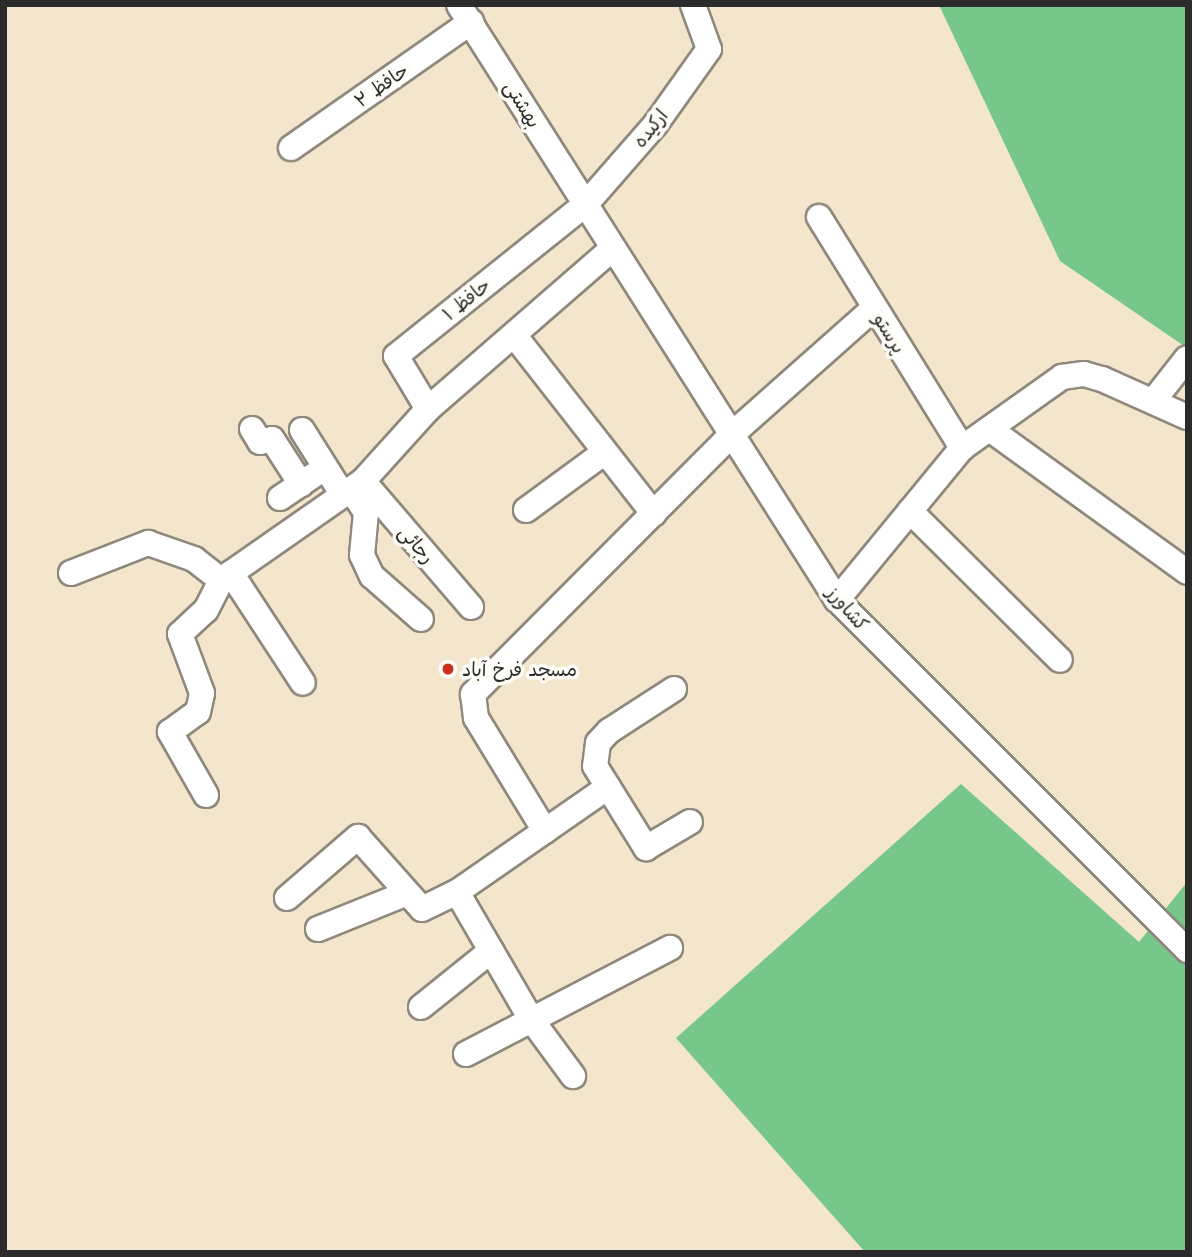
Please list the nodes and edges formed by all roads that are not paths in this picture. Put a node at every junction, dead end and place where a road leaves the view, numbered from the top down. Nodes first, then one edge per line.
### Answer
1 (693, 5) edge
2 (465, 14) edge
3 (291, 148) dead end
4 (586, 204) junction
5 (819, 217) dead end
6 (613, 248) junction
7 (874, 308) junction
8 (513, 335) junction
9 (1187, 358) edge
10 (1154, 400) junction
11 (428, 409) junction
12 (1187, 417) edge
13 (252, 429) dead end
14 (302, 430) dead end
15 (991, 430) junction
16 (730, 436) junction
17 (962, 448) junction
18 (605, 452) junction
19 (325, 467) junction
20 (301, 484) junction
21 (352, 489) junction
22 (280, 498) dead end
23 (526, 510) dead end
24 (910, 511) junction
25 (654, 514) junction
26 (1187, 572) edge
27 (71, 573) dead end
28 (226, 577) junction
29 (837, 600) junction
30 (471, 607) dead end
31 (421, 620) dead end
32 (1060, 660) dead end
33 (303, 683) dead end
34 (674, 689) dead end
35 (608, 787) junction
36 (206, 795) dead end
37 (690, 822) dead end
38 (545, 831) junction
39 (457, 892) junction
40 (407, 893) junction
41 (287, 898) dead end
42 (318, 929) dead end
43 (670, 948) dead end
44 (1187, 950) edge
45 (491, 951) junction
46 (421, 1007) dead end
47 (531, 1019) junction
48 (466, 1054) dead end
49 (573, 1076) dead end

1 - 4 street, ارکیده
2 - 3 street, حافظ ۲
2 - 4 street, بهشتی
4 - 6 street, کشاورز
4 - 11 street, حافظ ۱
5 - 7 street, پرستو
6 - 8 street
6 - 16 street, کشاورز
7 - 16 street
7 - 17 street, پرستو
8 - 11 street
8 - 18 street
9 - 10 street
10 - 12 street
10 - 15 street
11 - 21 street
13 - 20 street
14 - 19 street
15 - 17 street
15 - 26 street
16 - 25 street
16 - 29 street, کشاورز
17 - 24 street
18 - 23 street
18 - 25 street
19 - 20 street
19 - 21 street
20 - 22 street
21 - 28 street
21 - 30 street, رجائی
21 - 31 street
24 - 29 street
24 - 32 street
25 - 38 street
27 - 28 street
28 - 33 street
28 - 36 street
29 - 44 street, کشاورز
34 - 35 street
35 - 37 street
35 - 38 street
38 - 39 street
39 - 40 street
39 - 45 street
40 - 41 street
40 - 42 street
43 - 47 street
45 - 46 street
45 - 47 street
47 - 48 street
47 - 49 street

